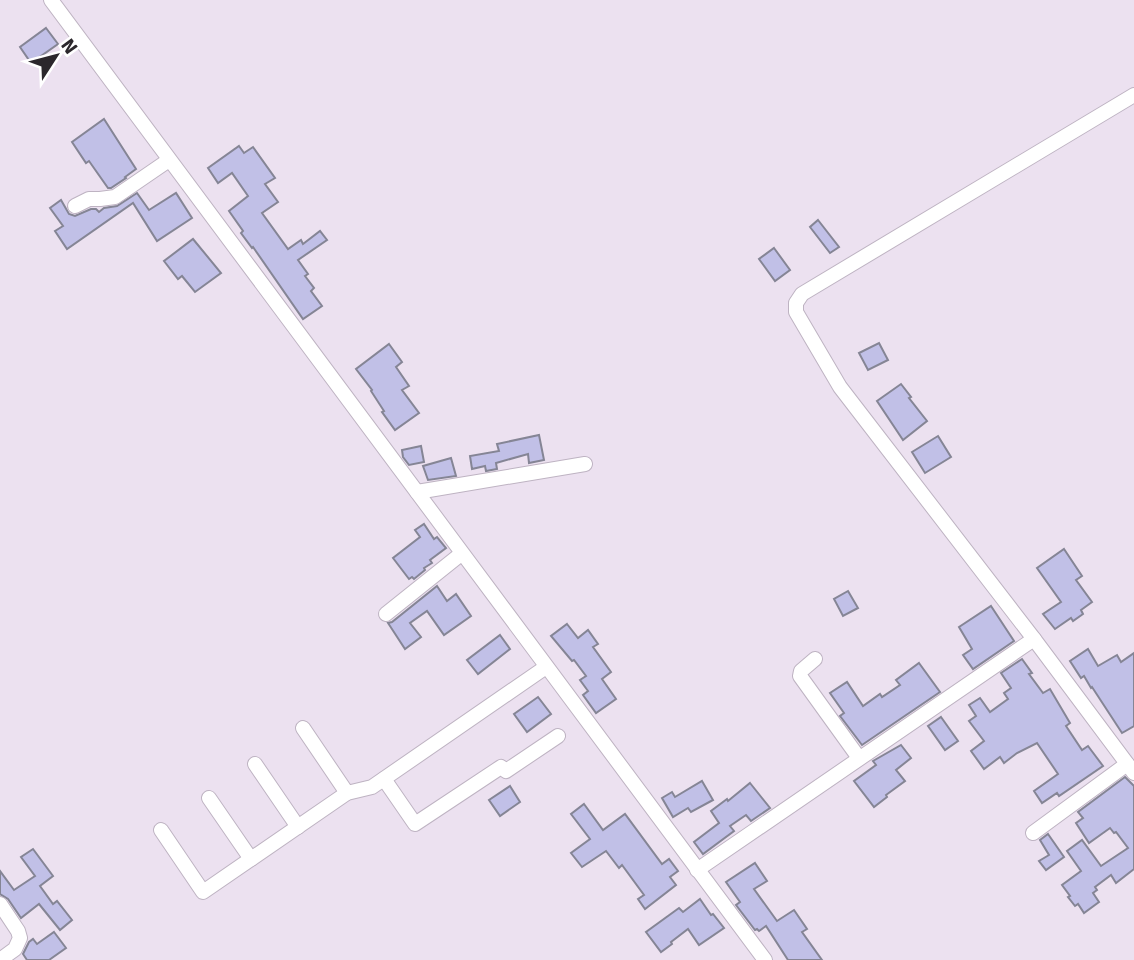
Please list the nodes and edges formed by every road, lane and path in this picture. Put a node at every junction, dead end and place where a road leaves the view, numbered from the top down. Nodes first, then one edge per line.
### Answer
1 (51, 0) edge
2 (1134, 95) edge
3 (169, 160) junction
4 (75, 206) dead end
5 (585, 464) dead end
6 (416, 492) junction
7 (461, 554) junction
8 (386, 614) dead end
9 (1034, 639) junction
10 (815, 659) dead end
11 (546, 667) junction
12 (303, 728) dead end
13 (558, 736) dead end
14 (859, 758) junction
15 (255, 764) dead end
16 (1131, 769) edge
17 (384, 779) junction
18 (347, 793) junction
19 (209, 798) dead end
20 (298, 827) junction
21 (161, 831) dead end
22 (1032, 833) dead end
23 (251, 859) junction
24 (698, 870) junction
25 (0, 904) edge
26 (1, 960) edge
27 (765, 960) edge

1 - 3 street
2 - 9 street
3 - 4 street
3 - 6 street
5 - 6 street
6 - 7 street
7 - 8 street
7 - 11 street
9 - 14 street
9 - 16 street
10 - 14 street
11 - 17 street
11 - 24 street
12 - 18 street
13 - 17 street
14 - 24 street
15 - 20 street
16 - 22 street
17 - 18 street
18 - 20 street
19 - 23 street
20 - 23 street
21 - 23 street
24 - 27 street
25 - 26 street

